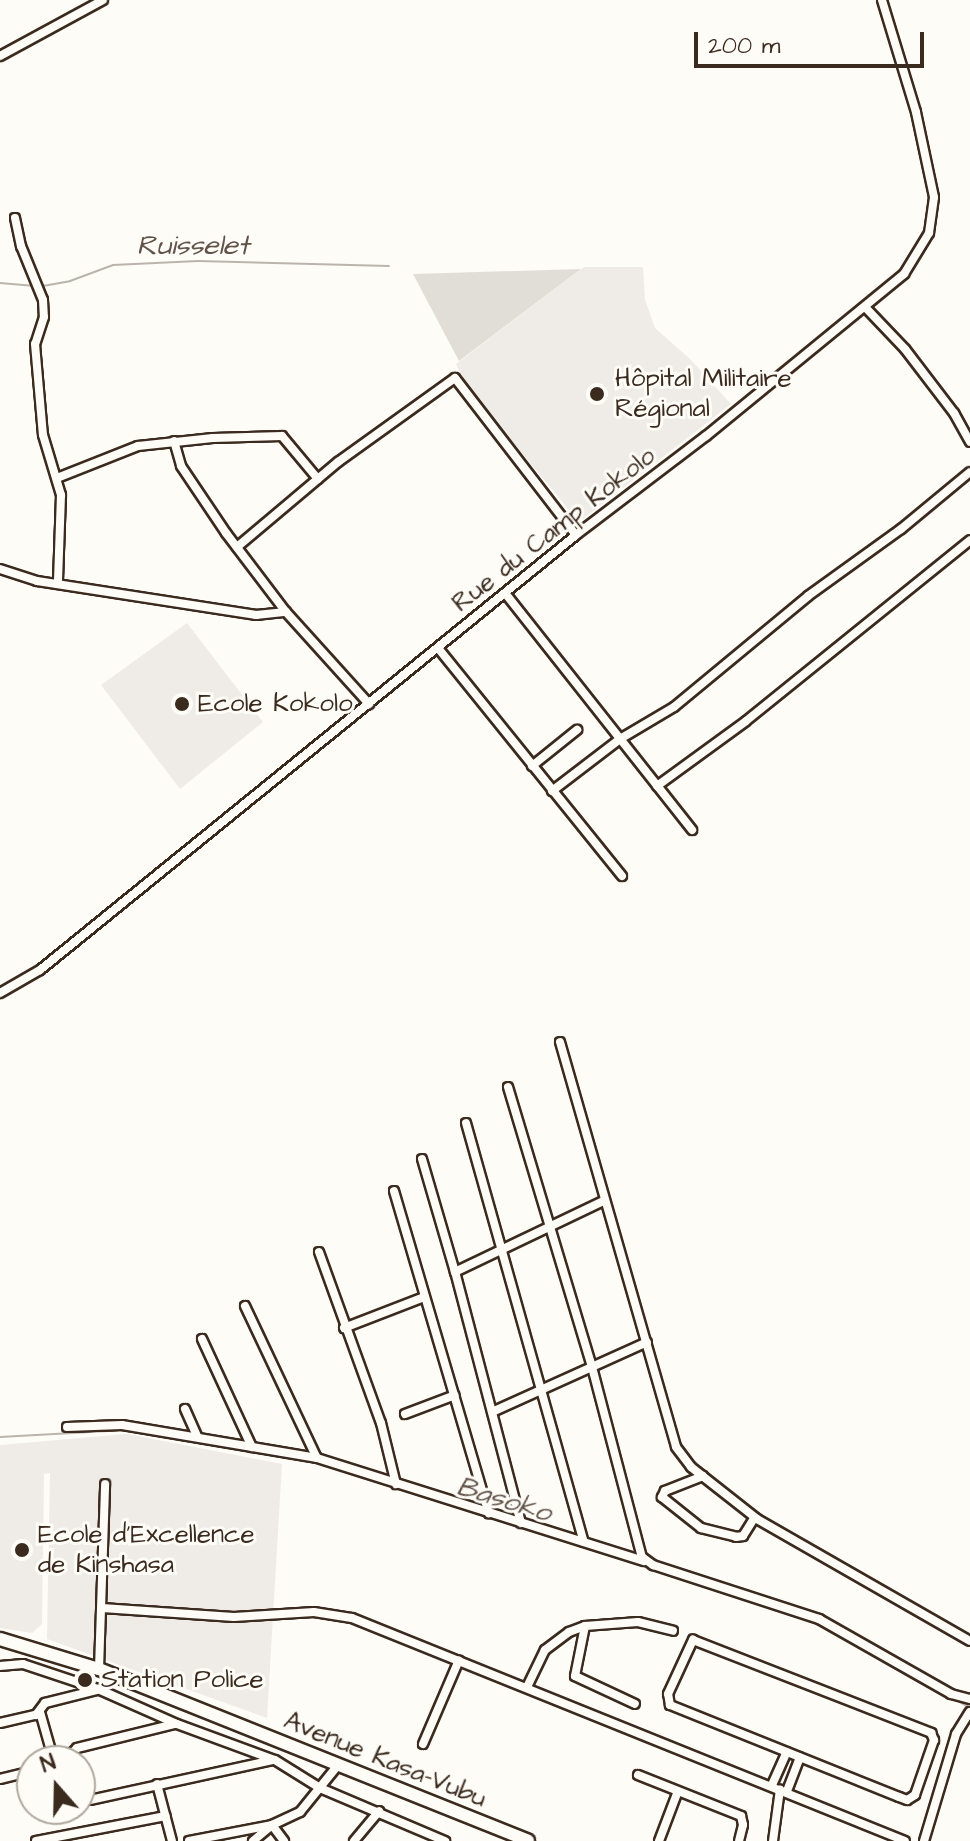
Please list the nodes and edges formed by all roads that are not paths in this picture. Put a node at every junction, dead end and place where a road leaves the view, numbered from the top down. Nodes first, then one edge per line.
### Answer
1 (103, 0) edge
2 (882, 0) edge
3 (0, 56) edge
4 (15, 218) dead end
5 (865, 307) junction
6 (174, 441) junction
7 (970, 442) edge
8 (970, 472) edge
9 (57, 478) junction
10 (318, 479) junction
11 (576, 535) junction
12 (970, 540) edge
13 (237, 547) junction
14 (0, 569) edge
15 (58, 582) junction
16 (505, 593) junction
17 (286, 612) junction
18 (438, 648) junction
19 (369, 704) junction
20 (577, 730) dead end
21 (620, 739) junction
22 (532, 766) junction
23 (657, 786) junction
24 (552, 791) junction
25 (692, 830) dead end
26 (622, 876) dead end
27 (0, 993) edge
28 (560, 1042) dead end
29 (508, 1087) dead end
30 (466, 1123) dead end
31 (422, 1159) dead end
32 (394, 1191) dead end
33 (605, 1200) junction
34 (551, 1226) junction
35 (501, 1250) junction
36 (319, 1252) dead end
37 (455, 1272) junction
38 (424, 1297) junction
39 (245, 1306) dead end
40 (344, 1328) junction
41 (202, 1339) dead end
42 (647, 1342) junction
43 (592, 1367) junction
44 (543, 1389) junction
45 (455, 1395) junction
46 (185, 1409) dead end
47 (492, 1412) junction
48 (405, 1414) dead end
49 (67, 1427) dead end
50 (197, 1436) junction
51 (252, 1447) junction
52 (317, 1458) junction
53 (703, 1476) junction
54 (105, 1484) dead end
55 (396, 1484) junction
56 (489, 1513) junction
57 (755, 1517) junction
58 (521, 1523) junction
59 (584, 1542) junction
60 (646, 1562) junction
61 (102, 1608) junction
62 (585, 1626) junction
63 (673, 1631) dead end
64 (0, 1639) edge
65 (970, 1641) edge
66 (459, 1660) junction
67 (0, 1666) edge
68 (99, 1669) junction
69 (527, 1687) junction
70 (98, 1689) junction
71 (970, 1699) edge
72 (635, 1704) dead end
73 (40, 1712) junction
74 (967, 1716) edge
75 (0, 1723) edge
76 (177, 1724) junction
77 (423, 1744) dead end
78 (49, 1745) edge
79 (90, 1745) edge
80 (787, 1752) junction
81 (800, 1757) junction
82 (275, 1760) junction
83 (338, 1765) junction
84 (638, 1775) dead end
85 (157, 1784) junction
86 (320, 1788) junction
87 (780, 1788) junction
88 (678, 1791) junction
89 (96, 1799) edge
90 (379, 1811) junction
91 (166, 1816) junction
92 (272, 1825) junction
93 (926, 1838) edge
94 (439, 1839) edge
95 (36, 1841) edge
96 (172, 1841) edge
97 (189, 1841) edge
98 (253, 1841) edge
99 (284, 1841) edge
100 (354, 1841) edge
101 (528, 1841) edge
102 (659, 1841) edge
103 (739, 1841) edge
104 (773, 1841) edge
105 (905, 1841) edge

1 - 3 street
2 - 5 street, Rue du Camp Kokolo
4 - 9 street
5 - 7 street
5 - 11 street, Rue du Camp Kokolo
6 - 9 street
6 - 10 street
6 - 13 street
8 - 21 street
9 - 15 street
10 - 11 street
10 - 13 street
11 - 16 street, Rue du Camp Kokolo
12 - 23 street
13 - 17 street
14 - 15 street
15 - 17 street
16 - 18 street, Rue du Camp Kokolo
16 - 21 street
17 - 19 street
18 - 19 street, Rue du Camp Kokolo
18 - 22 street
19 - 27 street, Rue du Camp Kokolo
20 - 22 street
21 - 23 street
21 - 24 street
22 - 24 street
23 - 25 street
24 - 26 street
28 - 33 street
29 - 34 street
30 - 35 street
31 - 37 street
32 - 38 street
33 - 34 street
33 - 42 street
34 - 35 street
34 - 43 street
35 - 37 street
35 - 44 street
36 - 40 street
37 - 47 street
38 - 40 street
38 - 45 street
39 - 52 street
40 - 55 street
41 - 51 street
42 - 43 street
42 - 53 street
43 - 44 street
43 - 60 street
44 - 47 street
44 - 59 street
45 - 48 street
45 - 56 street
46 - 50 street
47 - 58 street
49 - 50 street
50 - 51 street
51 - 52 street
52 - 55 street
53 - 57 street
53 - 57 street
54 - 61 street
55 - 56 street
56 - 58 street
57 - 65 street
58 - 59 street
59 - 60 street
60 - 71 street
61 - 66 street
61 - 68 street
62 - 63 street
62 - 69 street
62 - 72 street
64 - 68 main road, Avenue Kasa-Vubu
66 - 69 street
66 - 77 street
67 - 70 street
68 - 83 main road, Avenue Kasa-Vubu
69 - 87 street
70 - 73 street
70 - 76 street
73 - 75 street
73 - 78 street
74 - 93 street
76 - 79 street
76 - 82 street
80 - 81 street
80 - 81 street
80 - 87 street
81 - 87 street
82 - 85 street
82 - 86 street
83 - 86 street
83 - 101 main road, Avenue Kasa-Vubu
84 - 88 street
85 - 89 street
85 - 91 street
86 - 90 street
86 - 92 street
87 - 104 street
87 - 105 street
88 - 102 street
88 - 103 street
90 - 94 street
90 - 100 street
91 - 95 street
91 - 96 street
92 - 97 street
92 - 98 street
92 - 99 street

